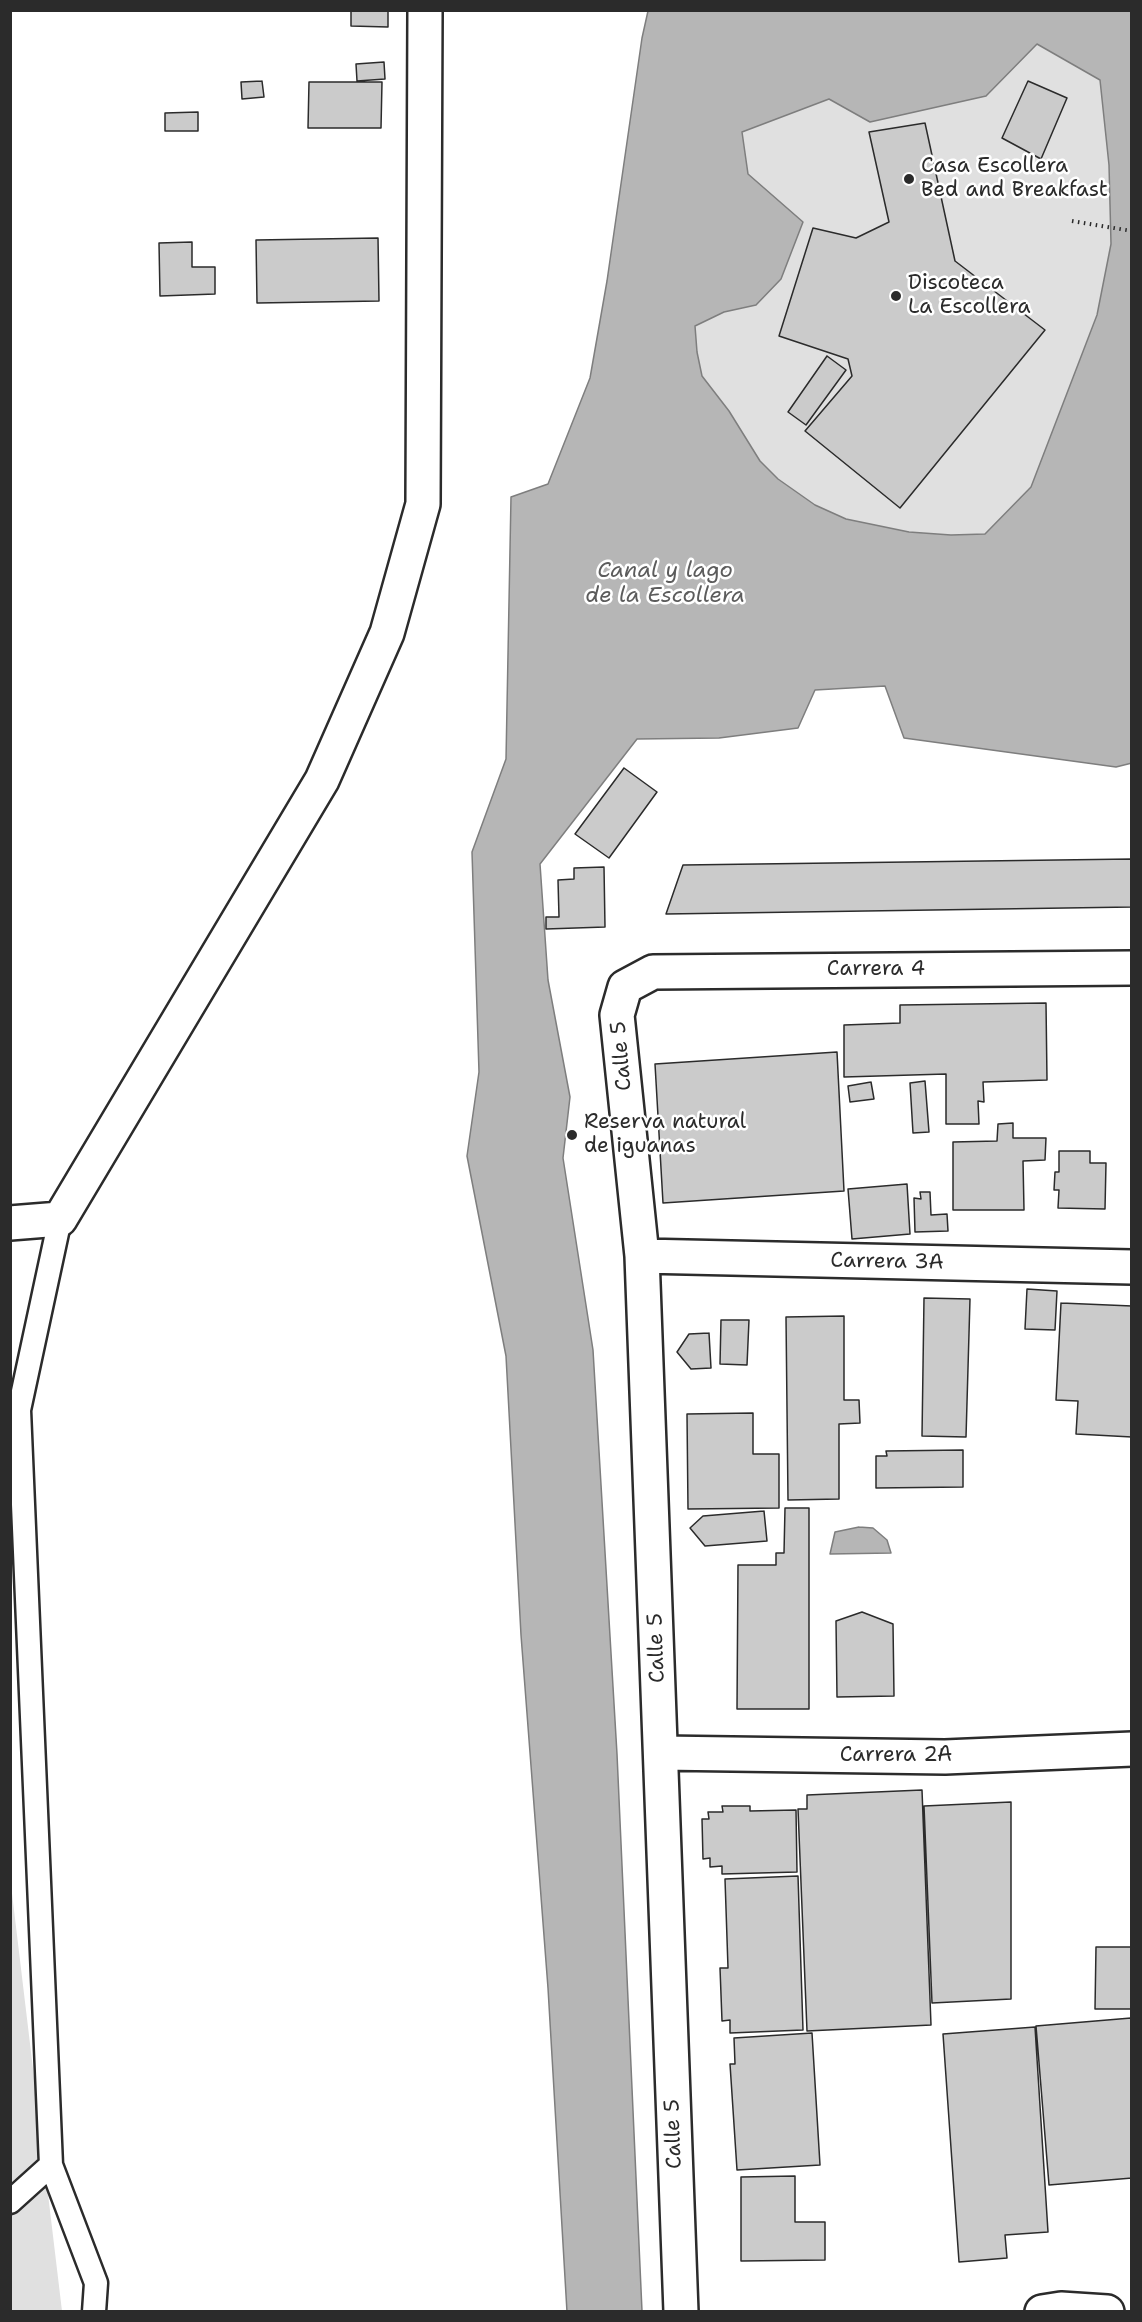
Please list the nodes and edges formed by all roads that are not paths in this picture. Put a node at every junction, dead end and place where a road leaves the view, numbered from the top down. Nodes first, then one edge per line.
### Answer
1 (425, 10) edge
2 (1131, 969) edge
3 (625, 987) joint
4 (60, 1219) junction
5 (10, 1223) edge
6 (642, 1256) junction
7 (1131, 1267) edge
8 (1131, 1749) edge
9 (661, 1753) junction
10 (51, 2165) junction
11 (10, 2202) edge
12 (94, 2312) edge
13 (681, 2312) edge
14 (1042, 2312) edge
15 (1107, 2312) edge

1 - 4 street
2 - 3 street, Carrera 4
3 - 6 street, Calle 5
4 - 5 street
4 - 10 lane
6 - 7 street, Carrera 3A
6 - 9 street, Calle 5
8 - 9 street, Carrera 2A
9 - 13 street, Calle 5
10 - 11 lane
10 - 12 lane
14 - 15 street

